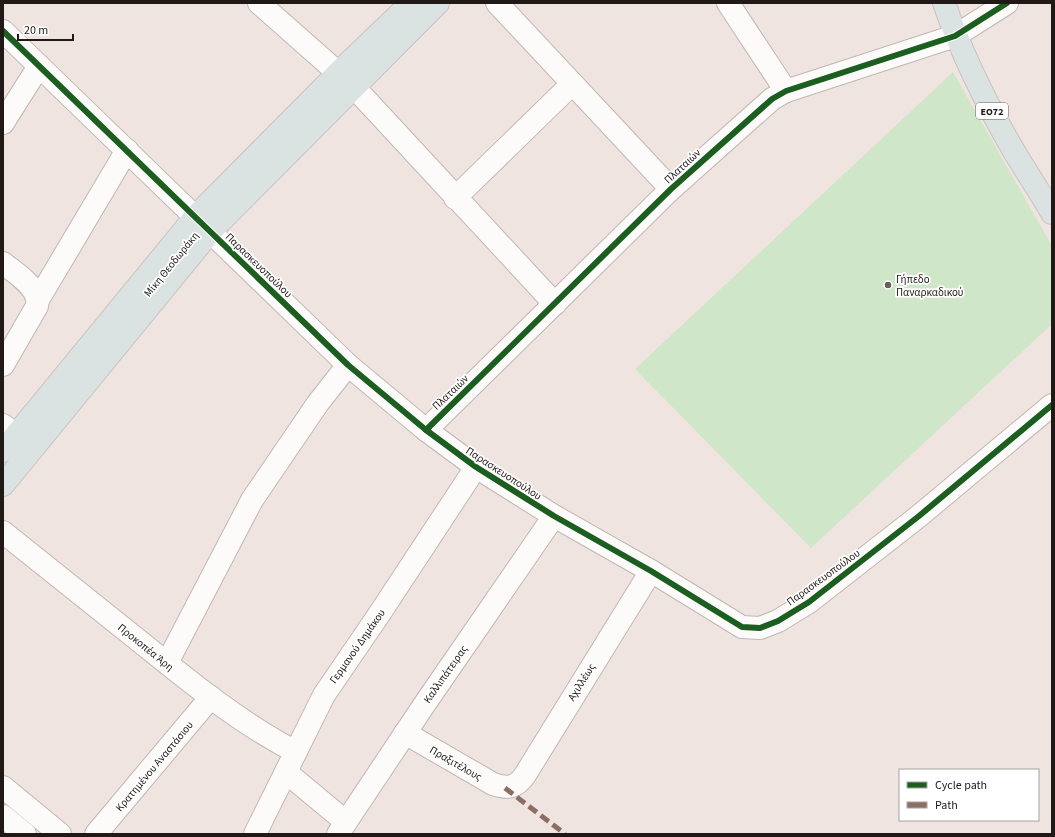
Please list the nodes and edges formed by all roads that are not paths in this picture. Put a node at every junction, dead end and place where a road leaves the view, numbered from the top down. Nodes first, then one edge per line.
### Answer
1 (259, 3) edge
2 (411, 3) edge
3 (438, 3) edge
4 (497, 3) edge
5 (728, 3) edge
6 (944, 3) edge
7 (1007, 3) edge
8 (3, 31) edge
9 (956, 36) junction
10 (39, 66) junction
11 (346, 80) junction
12 (572, 84) junction
13 (786, 91) junction
14 (3, 123) edge
15 (127, 150) junction
16 (671, 189) junction
17 (455, 198) junction
18 (1052, 213) edge
19 (195, 217) junction
20 (211, 231) junction
21 (3, 263) edge
22 (38, 300) junction
23 (555, 304) junction
24 (3, 365) edge
25 (348, 365) junction
26 (1052, 404) edge
27 (426, 430) junction
28 (7, 437) edge
29 (476, 467) junction
30 (3, 485) edge
31 (554, 516) junction
32 (3, 532) edge
33 (651, 571) junction
34 (167, 663) junction
35 (211, 697) junction
36 (405, 734) junction
37 (296, 752) junction
38 (287, 773) junction
39 (3, 787) edge
40 (508, 788) joint
41 (3, 816) edge
42 (342, 828) edge
43 (26, 834) edge
44 (60, 834) edge
45 (96, 834) edge
46 (255, 834) edge

1 - 11 street
2 - 11 main road, Μίκη Θεοδωράκη
3 - 11 main road, Μίκη Θεοδωράκη
4 - 12 street
5 - 13 street
6 - 9 main road, ΕΟ72
7 - 9 street, Πλαταιών
8 - 10 street, Παρασκευοπούλου
9 - 13 street, Πλαταιών
9 - 18 main road, ΕΟ72
10 - 14 street
10 - 15 street, Παρασκευοπούλου
11 - 17 street
11 - 19 main road, Μίκη Θεοδωράκη
11 - 20 main road, Μίκη Θεοδωράκη
12 - 16 street
12 - 17 street
13 - 16 street, Πλαταιών
15 - 19 street, Παρασκευοπούλου
15 - 22 street
16 - 23 street, Πλαταιών
17 - 23 street
19 - 20 street, Παρασκευοπούλου
19 - 28 main road, Μίκη Θεοδωράκη
20 - 25 street, Παρασκευοπούλου
20 - 30 main road, Μίκη Θεοδωράκη
21 - 22 street
22 - 24 street
23 - 27 street, Πλαταιών
25 - 27 street, Παρασκευοπούλου
25 - 34 street
26 - 33 street, Παρασκευοπούλου
27 - 29 street, Παρασκευοπούλου
29 - 31 street, Παρασκευοπούλου
29 - 37 street, Γερμανού Δημάκου
31 - 33 street, Παρασκευοπούλου
31 - 36 street, Καλλιπάτειρας
32 - 34 street, Προκοπέα Άρη
33 - 40 street, Αχιλλέως
34 - 35 street, Προκοπέα Άρη
35 - 37 street, Προκοπέα Άρη
35 - 45 street, Κρατημένου Αναστάσιου
36 - 40 street, Πραξιτέλους
36 - 42 street, Καλλιπάτειρας
37 - 38 street, Γερμανού Δημάκου
38 - 42 street
38 - 46 street, Γερμανού Δημάκου
39 - 44 street
41 - 43 street

